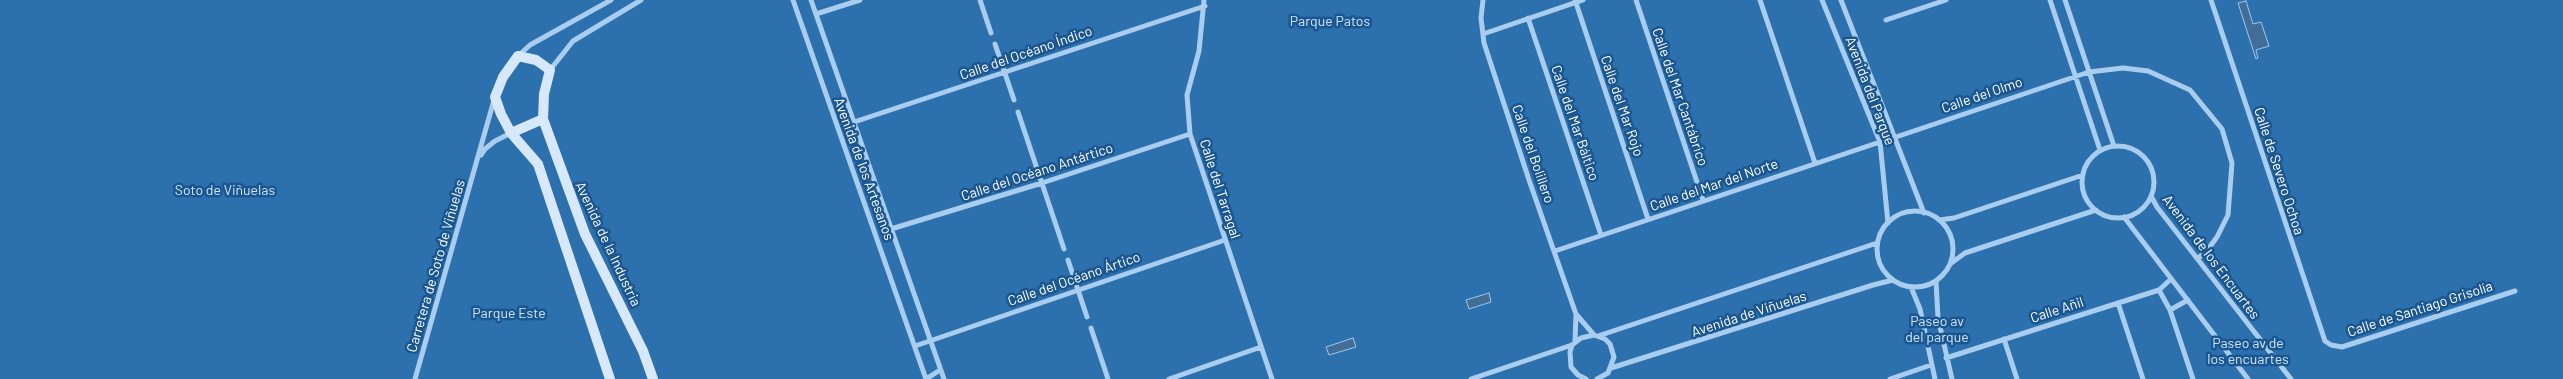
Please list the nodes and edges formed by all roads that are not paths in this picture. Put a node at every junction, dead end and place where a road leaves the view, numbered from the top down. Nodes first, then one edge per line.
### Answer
1 (611, 0) edge
2 (641, 0) edge
3 (793, 0) edge
4 (811, 0) edge
5 (860, 0) edge
6 (980, 0) edge
7 (1483, 0) edge
8 (1583, 0) edge
9 (1636, 0) edge
10 (1760, 0) edge
11 (1822, 0) edge
12 (1841, 0) edge
13 (1946, 0) edge
14 (2050, 0) edge
15 (2065, 0) edge
16 (2210, 0) edge
17 (1575, 1) edge
18 (1205, 3) edge
19 (816, 14) junction
20 (1528, 18) junction
21 (1886, 20) dead end
22 (991, 33) tunnel mouth
23 (1483, 34) junction
24 (995, 44) tunnel mouth
25 (518, 56) junction
26 (550, 70) junction
27 (1004, 72) junction
28 (2089, 72) junction
29 (2076, 76) junction
30 (495, 97) junction
31 (1014, 100) tunnel mouth
32 (1018, 112) tunnel mouth
33 (543, 119) junction
34 (854, 122) junction
35 (511, 133) junction
36 (1190, 134) junction
37 (1896, 137) junction
38 (1880, 142) junction
39 (2114, 146) junction
40 (2100, 150) junction
41 (479, 160) junction
42 (1816, 163) junction
43 (2083, 175) junction
44 (1042, 183) junction
45 (2151, 196) junction
46 (1703, 200) junction
47 (2096, 210) junction
48 (1924, 212) junction
49 (2124, 217) junction
50 (1648, 219) junction
51 (1939, 220) junction
52 (1888, 223) junction
53 (891, 229) junction
54 (1601, 235) junction
55 (1225, 240) junction
56 (1878, 243) junction
57 (1064, 249) dead end
58 (1555, 251) junction
59 (2198, 258) junction
60 (1068, 260) dead end
61 (1950, 264) junction
62 (2172, 279) junction
63 (1893, 280) junction
64 (1936, 281) junction
65 (1912, 287) junction
66 (1078, 289) junction
67 (2159, 290) junction
68 (2514, 291) dead end
69 (2188, 300) junction
70 (2118, 303) junction
71 (2170, 310) junction
72 (1576, 314) junction
73 (1087, 317) dead end
74 (1091, 328) dead end
75 (1596, 335) junction
76 (2004, 339) junction
77 (931, 341) junction
78 (1574, 343) junction
79 (915, 346) junction
80 (2332, 346) joint
81 (1261, 347) junction
82 (1946, 358) junction
83 (1931, 365) junction
84 (940, 370) junction
85 (1609, 374) edge
86 (415, 379) edge
87 (610, 379) edge
88 (653, 379) edge
89 (926, 379) edge
90 (944, 379) edge
91 (1108, 379) edge
92 (1169, 379) edge
93 (1272, 379) edge
94 (1471, 379) edge
95 (1583, 379) edge
96 (1597, 379) edge
97 (1890, 379) edge
98 (1935, 379) edge
99 (1952, 379) edge
100 (2018, 379) edge
101 (2143, 379) edge
102 (2193, 379) edge
103 (2248, 379) edge
104 (2291, 379) edge

1 - 25 street
2 - 26 street
3 - 79 street, Avenida de los Artesanos
4 - 19 street, Avenida de los Artesanos
5 - 19 street
6 - 22 street
7 - 23 street, Calle del Bolillero
8 - 17 street
9 - 46 street, Calle del Mar Cantábrico
10 - 42 street
11 - 38 street, Avenida del Parque
12 - 37 street, Avenida del Parque
13 - 21 street
14 - 29 street
15 - 28 street
16 - 80 street, Calle de Severo Ochoa
17 - 20 street
17 - 50 street, Calle del Mar Rojo
18 - 27 street, Calle del Océano Índico
18 - 36 street, Calle del Tarragal
19 - 34 street, Avenida de los Artesanos
20 - 23 street
20 - 54 street, Calle del Mar Báltico
23 - 58 street, Calle del Bolillero
24 - 27 street
25 - 26 street
25 - 30 street
26 - 33 street
27 - 31 street
27 - 34 street, Calle del Océano Índico
28 - 29 street, Calle del Olmo
28 - 39 street
28 - 59 street, Calle del Olmo
29 - 37 street, Calle del Olmo
29 - 40 street
30 - 35 street
30 - 41 street, Carretera de Soto de Viñuelas
32 - 44 street
33 - 35 street
33 - 88 street, Avenida de la Industria
34 - 53 street, Avenida de los Artesanos
35 - 41 street, Carretera de Soto de Viñuelas
35 - 87 street
36 - 44 street, Calle del Océano Antártico
36 - 55 street, Calle del Tarragal
37 - 48 street, Avenida del Parque
38 - 42 street, Calle del Mar del Norte
38 - 52 street, Avenida del Parque
39 - 40 street
39 - 45 street
40 - 43 street
41 - 86 street, Carretera de Soto de Viñuelas
42 - 46 street, Calle del Mar del Norte
43 - 47 street
43 - 51 street
44 - 53 street, Calle del Océano Antártico
44 - 57 street
45 - 49 street
45 - 59 street, Avenida de los Encuartes
46 - 50 street, Calle del Mar del Norte
47 - 49 street
47 - 61 street
48 - 51 street
48 - 52 street
49 - 62 street
50 - 54 street, Calle del Mar del Norte
51 - 61 street
52 - 56 street
53 - 77 street, Avenida de los Artesanos
54 - 58 street, Calle del Mar del Norte
55 - 66 street, Calle del Océano Ártico
55 - 81 street, Calle del Tarragal
56 - 63 street
56 - 75 street, Avenida de Viñuelas
58 - 72 street, Calle del Bolillero
59 - 104 street, Avenida de los Encuartes
60 - 66 street
61 - 64 street
62 - 67 street, Calle Añil
62 - 69 street
63 - 65 street
63 - 85 street, Avenida de Viñuelas
64 - 65 street
64 - 82 street
65 - 83 street
66 - 73 street
66 - 77 street, Calle del Océano Ártico
67 - 70 street, Calle Añil
67 - 71 street
68 - 80 street, Calle de Santiago Grisolía
69 - 71 street
69 - 103 street
70 - 76 street, Calle Añil
70 - 101 street
71 - 102 street
72 - 75 street
72 - 78 street
74 - 91 street
75 - 78 street, Avenida de Viñuelas
75 - 85 street
76 - 82 street, Calle Añil
76 - 100 street
77 - 79 street
77 - 84 street, Avenida de los Artesanos
78 - 94 street
78 - 95 street
79 - 89 street, Avenida de los Artesanos
81 - 92 street
81 - 93 street, Calle del Tarragal
82 - 99 street
83 - 97 street
83 - 98 street
84 - 89 street, Avenida de los Artesanos
84 - 90 street, Avenida de los Artesanos
85 - 96 street, Avenida de Viñuelas

